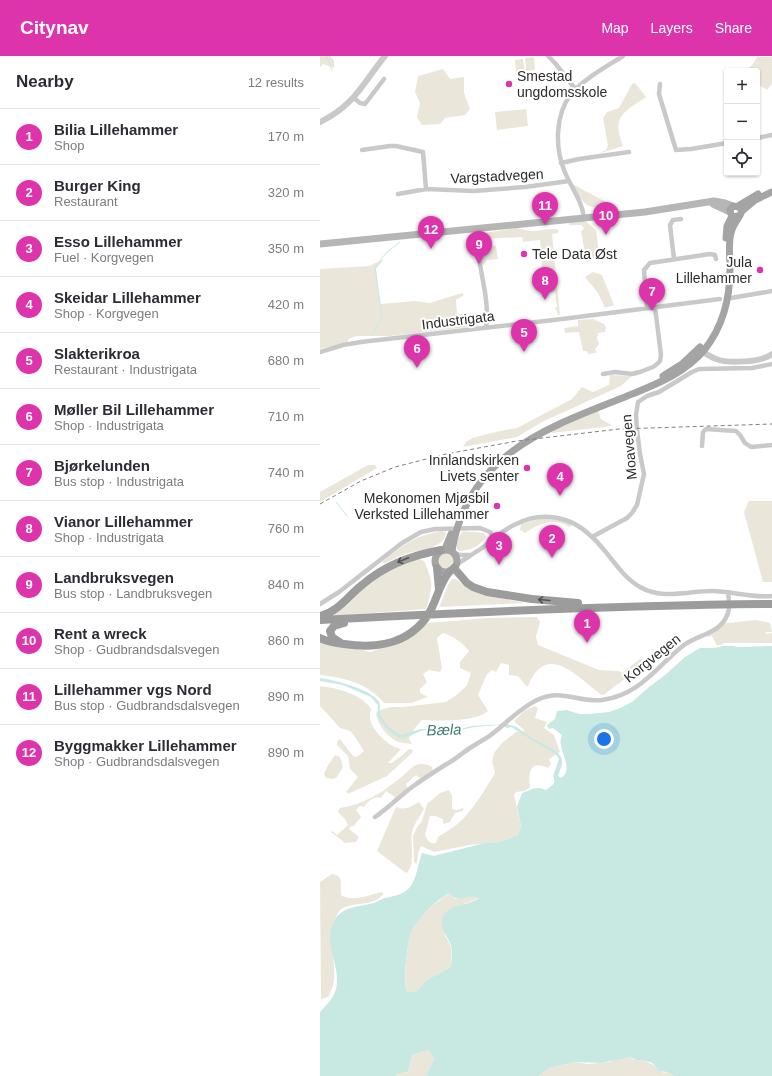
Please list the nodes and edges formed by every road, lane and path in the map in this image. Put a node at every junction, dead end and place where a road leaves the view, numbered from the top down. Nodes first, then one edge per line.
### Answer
1 (386, 56) edge
2 (548, 56) edge
3 (623, 56) edge
4 (384, 79) dead end
5 (660, 84) dead end
6 (576, 90) junction
7 (354, 98) junction
8 (320, 122) edge
9 (772, 135) edge
10 (760, 137) edge
11 (724, 144) edge
12 (362, 150) dead end
13 (629, 152) dead end
14 (561, 163) junction
15 (568, 181) junction
16 (426, 189) junction
17 (770, 193) edge
18 (398, 194) dead end
19 (736, 211) junction
20 (584, 218) junction
21 (681, 219) dead end
22 (478, 228) junction
23 (320, 244) edge
24 (674, 259) junction
25 (716, 260) dead end
26 (772, 291) edge
27 (731, 298) dead end
28 (723, 303) junction
29 (654, 307) junction
30 (647, 308) junction
31 (486, 327) junction
32 (320, 352) edge
33 (701, 353) junction
34 (772, 354) edge
35 (716, 359) junction
36 (772, 364) edge
37 (603, 374) dead end
38 (772, 445) edge
39 (702, 446) dead end
40 (592, 537) junction
41 (494, 538) junction
42 (448, 550) junction
43 (471, 555) junction
44 (437, 568) junction
45 (454, 568) junction
46 (439, 591) junction
47 (728, 592) junction
48 (772, 596) edge
49 (729, 600) dead end
50 (320, 604) edge
51 (772, 604) edge
52 (667, 605) junction
53 (728, 609) dead end
54 (423, 614) junction
55 (320, 616) edge
56 (320, 620) edge
57 (320, 638) edge
58 (343, 644) junction
59 (375, 817) dead end

1 - 7 street
2 - 6 street
3 - 6 street
4 - 7 street
5 - 11 street
6 - 14 street
7 - 8 street
9 - 10 street
12 - 16 street
13 - 14 street
14 - 15 street
15 - 16 street, Vargstadvegen
15 - 20 street
16 - 18 street, Vargstadvegen
17 - 19 main road
19 - 20 main road
19 - 28 main road
20 - 22 main road
21 - 24 street
22 - 23 main road
22 - 31 street
24 - 25 street
24 - 30 street
26 - 27 street
28 - 29 street, Industrigata
28 - 33 main road
28 - 33 main road
29 - 30 street, Industrigata
29 - 37 street
30 - 31 street, Industrigata
31 - 32 street, Industrigata
33 - 35 street
33 - 35 street
33 - 42 main road
34 - 35 street
36 - 40 street, Moavegen
38 - 39 street
40 - 41 street
40 - 47 street
41 - 43 street
41 - 50 street
42 - 43 street
42 - 44 main road
42 - 45 main road
42 -> 55 highway
43 - 45 street
44 - 45 main road
44 - 46 highway
45 - 46 highway
52 -> 45 highway
46 - 58 highway
47 - 48 street
47 - 49 street
51 - 52 highway
52 - 54 highway
53 - 59 street, Korgvegen
54 - 56 highway
54 - 58 highway
57 - 58 highway

